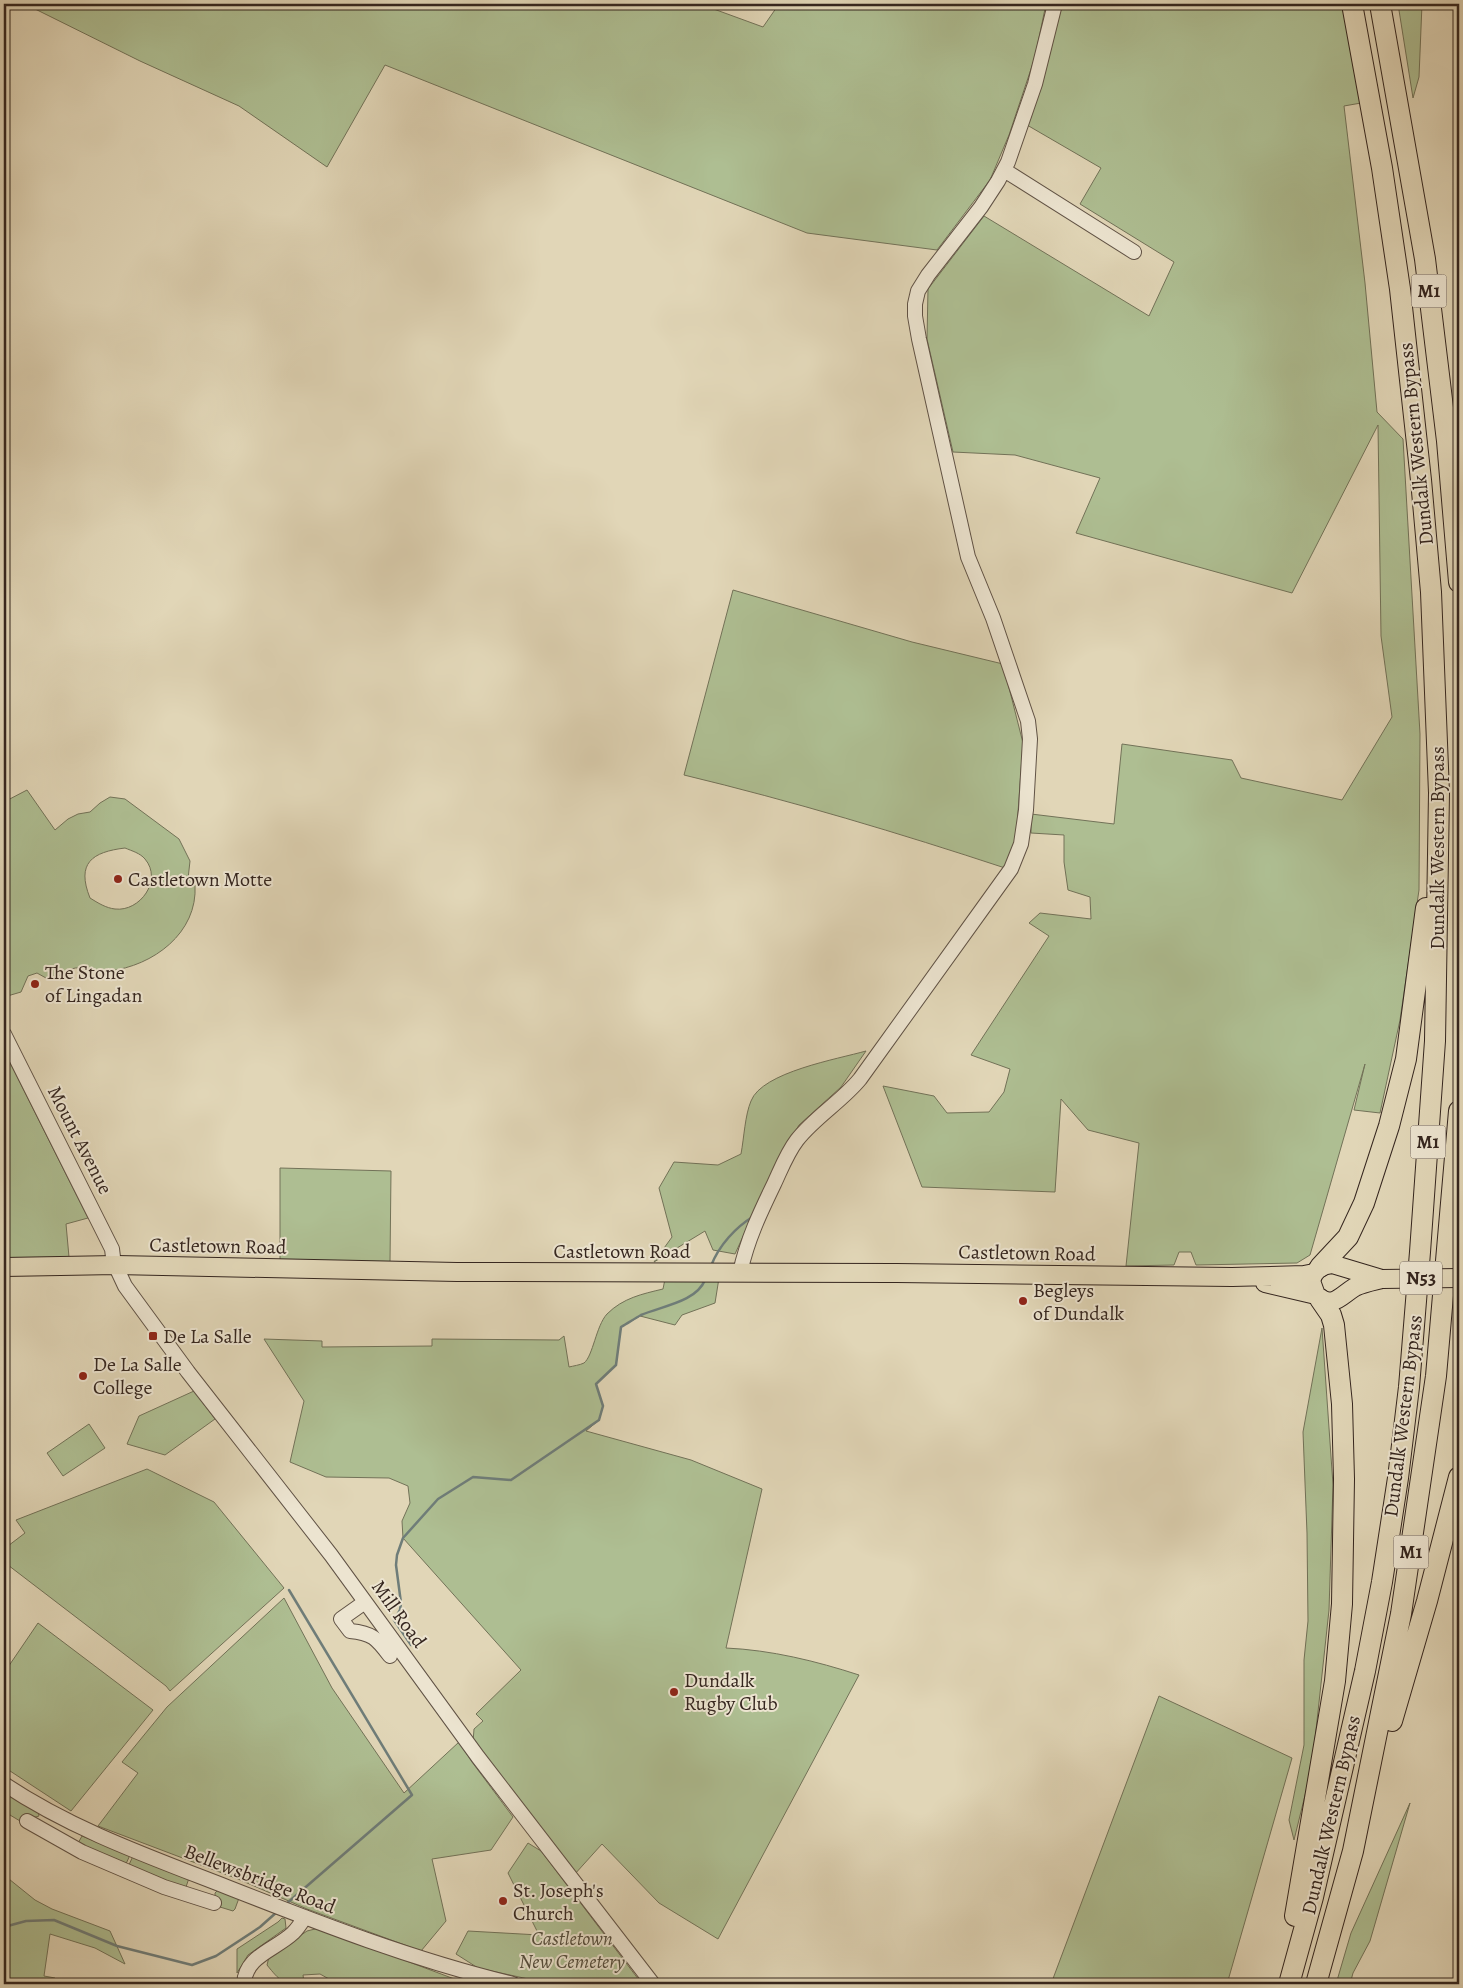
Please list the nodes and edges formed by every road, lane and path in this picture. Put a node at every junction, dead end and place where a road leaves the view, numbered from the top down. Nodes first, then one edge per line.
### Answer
1 (1055, 4) edge
2 (1352, 4) edge
3 (1380, 4) edge
4 (1004, 170) junction
5 (1134, 252) dead end
6 (1400, 288) junction
7 (1459, 582) edge
8 (4, 1034) edge
9 (1459, 1111) edge
10 (116, 1265) junction
11 (4, 1267) edge
12 (1324, 1269) junction
13 (740, 1273) junction
14 (1240, 1277) junction
15 (1459, 1278) edge
16 (1382, 1279) junction
17 (1344, 1295) junction
18 (1318, 1297) junction
19 (1459, 1477) edge
20 (365, 1602) junction
21 (390, 1656) dead end
22 (5, 1788) edge
23 (48, 1812) junction
24 (215, 1882) junction
25 (305, 1917) junction
26 (479, 1980) edge
27 (244, 1984) edge
28 (513, 1984) edge
29 (653, 1984) edge
30 (1281, 1984) edge
31 (1288, 1984) edge
32 (1316, 1984) edge
33 (1323, 1984) edge

1 - 4 street
2 - 6 highway, Dundalk Western Bypass / M1
3 - 7 highway, Dundalk Western Bypass / M1
4 - 5 street
4 - 13 street
6 - 12 highway
6 - 31 highway, Dundalk Western Bypass / M1
8 - 10 street, Mount Avenue
9 - 32 highway, Dundalk Western Bypass / M1
10 - 11 main road, Castletown Road
10 - 13 main road, Castletown Road
10 - 20 street, Mill Road
12 - 14 main road, Castletown Road
12 - 16 main road, N53
12 - 17 main road
12 - 18 main road
13 - 14 main road, Castletown Road
14 - 18 main road, Castletown Road
15 - 16 main road, N53, bridge
16 - 17 main road, N53
17 - 18 main road, N53
18 - 30 highway
19 - 33 highway
20 - 21 street
20 - 29 street, Mill Road
22 - 23 street, Bellewsbridge Road
23 - 24 street, Bellewsbridge Road
23 - 24 street
24 - 25 street, Bellewsbridge Road
25 - 26 street, Bellewsbridge Road
25 - 27 street
26 - 28 street, Bellewsbridge Road

